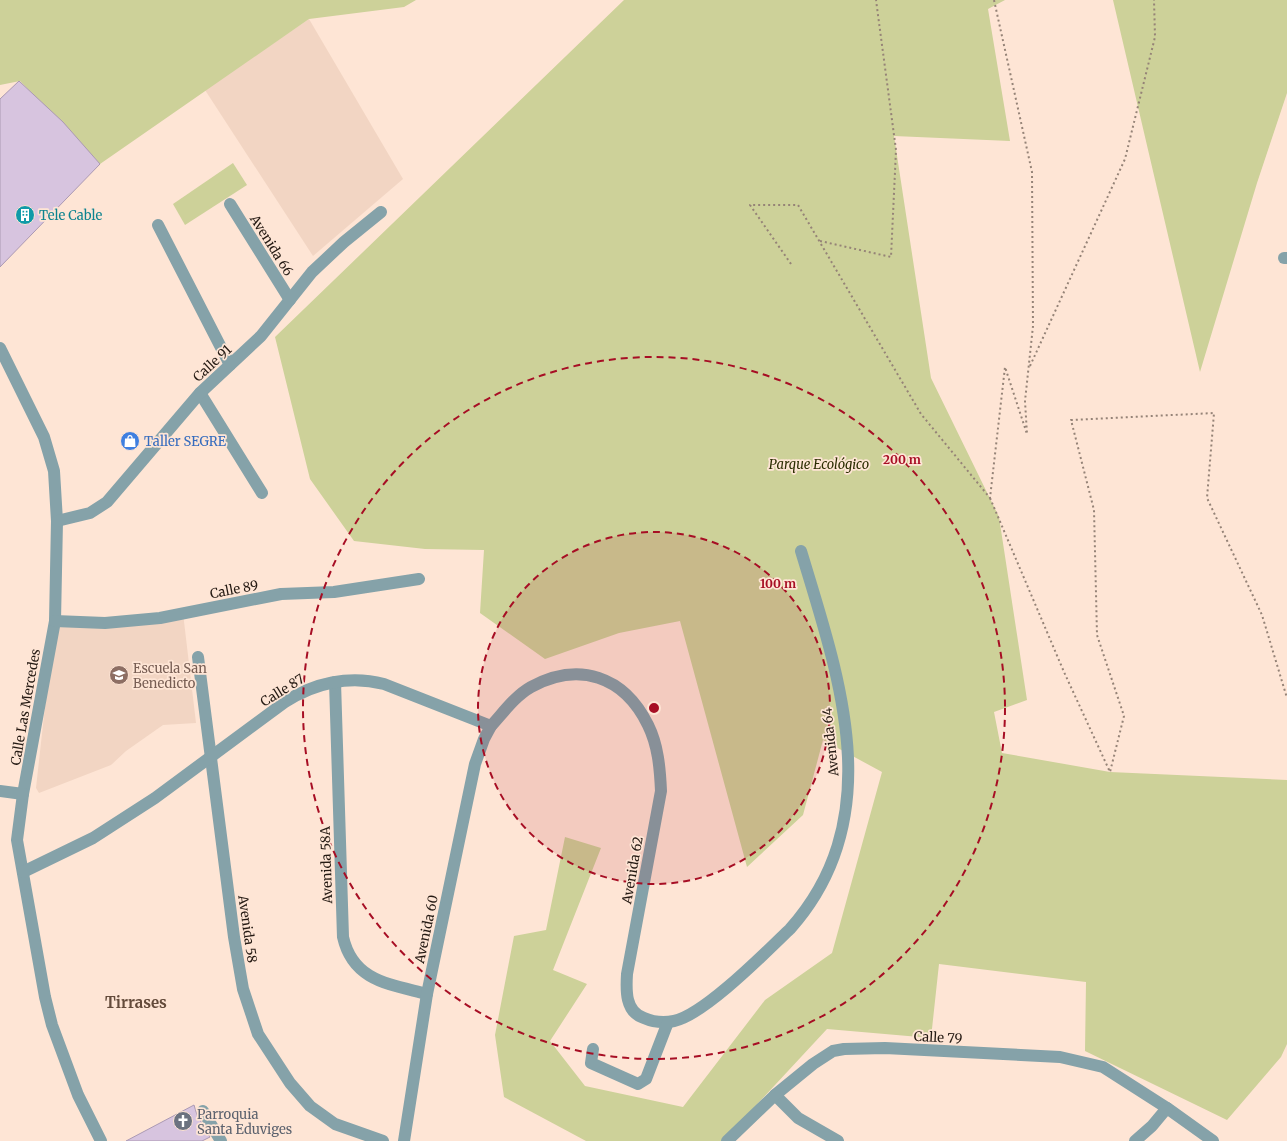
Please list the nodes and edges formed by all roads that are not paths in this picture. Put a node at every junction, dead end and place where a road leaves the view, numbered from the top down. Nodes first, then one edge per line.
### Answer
1 (230, 204) dead end
2 (381, 212) dead end
3 (158, 225) dead end
4 (290, 300) junction
5 (0, 348) edge
6 (230, 365) junction
7 (200, 393) junction
8 (262, 493) dead end
9 (57, 521) junction
10 (801, 551) dead end
11 (419, 579) dead end
12 (55, 621) junction
13 (198, 657) dead end
14 (335, 682) junction
15 (492, 726) junction
16 (212, 756) junction
17 (0, 790) edge
18 (23, 794) junction
19 (23, 872) junction
20 (427, 994) junction
21 (640, 1017) joint
22 (668, 1022) junction
23 (593, 1049) dead end
24 (775, 1095) junction
25 (1167, 1108) junction
26 (203, 1111) dead end
27 (101, 1141) edge
28 (221, 1141) edge
29 (383, 1141) edge
30 (404, 1141) edge
31 (727, 1141) edge
32 (838, 1141) edge
33 (1135, 1141) edge
34 (1213, 1141) edge

1 - 4 street, Avenida 66
2 - 4 street, Calle 91
3 - 6 street
4 - 6 street, Calle 91
5 - 9 street, Calle Las Mercedes
6 - 7 street, Calle 91
7 - 8 street
7 - 9 street, Calle 91
9 - 12 street, Calle Las Mercedes
10 - 22 street, Avenida 64
11 - 12 street, Calle 89
12 - 18 street, Calle Las Mercedes
13 - 16 street, Avenida 58
14 - 15 street, Calle 87
14 - 16 street, Calle 87
14 - 20 street, Avenida 58A
15 - 20 street, Avenida 60
15 - 21 street, Avenida 62
16 - 19 street, Calle 87
16 - 29 street, Avenida 58
17 - 18 street
18 - 19 street, Calle Las Mercedes
19 - 27 street, Calle Las Mercedes
20 - 30 street, Avenida 60
21 - 22 street, Avenida 64
22 - 23 street
24 - 25 street, Calle 79
24 - 31 street, Calle 79
24 - 32 street
25 - 33 street
25 - 34 street, Calle 79
26 - 28 street

